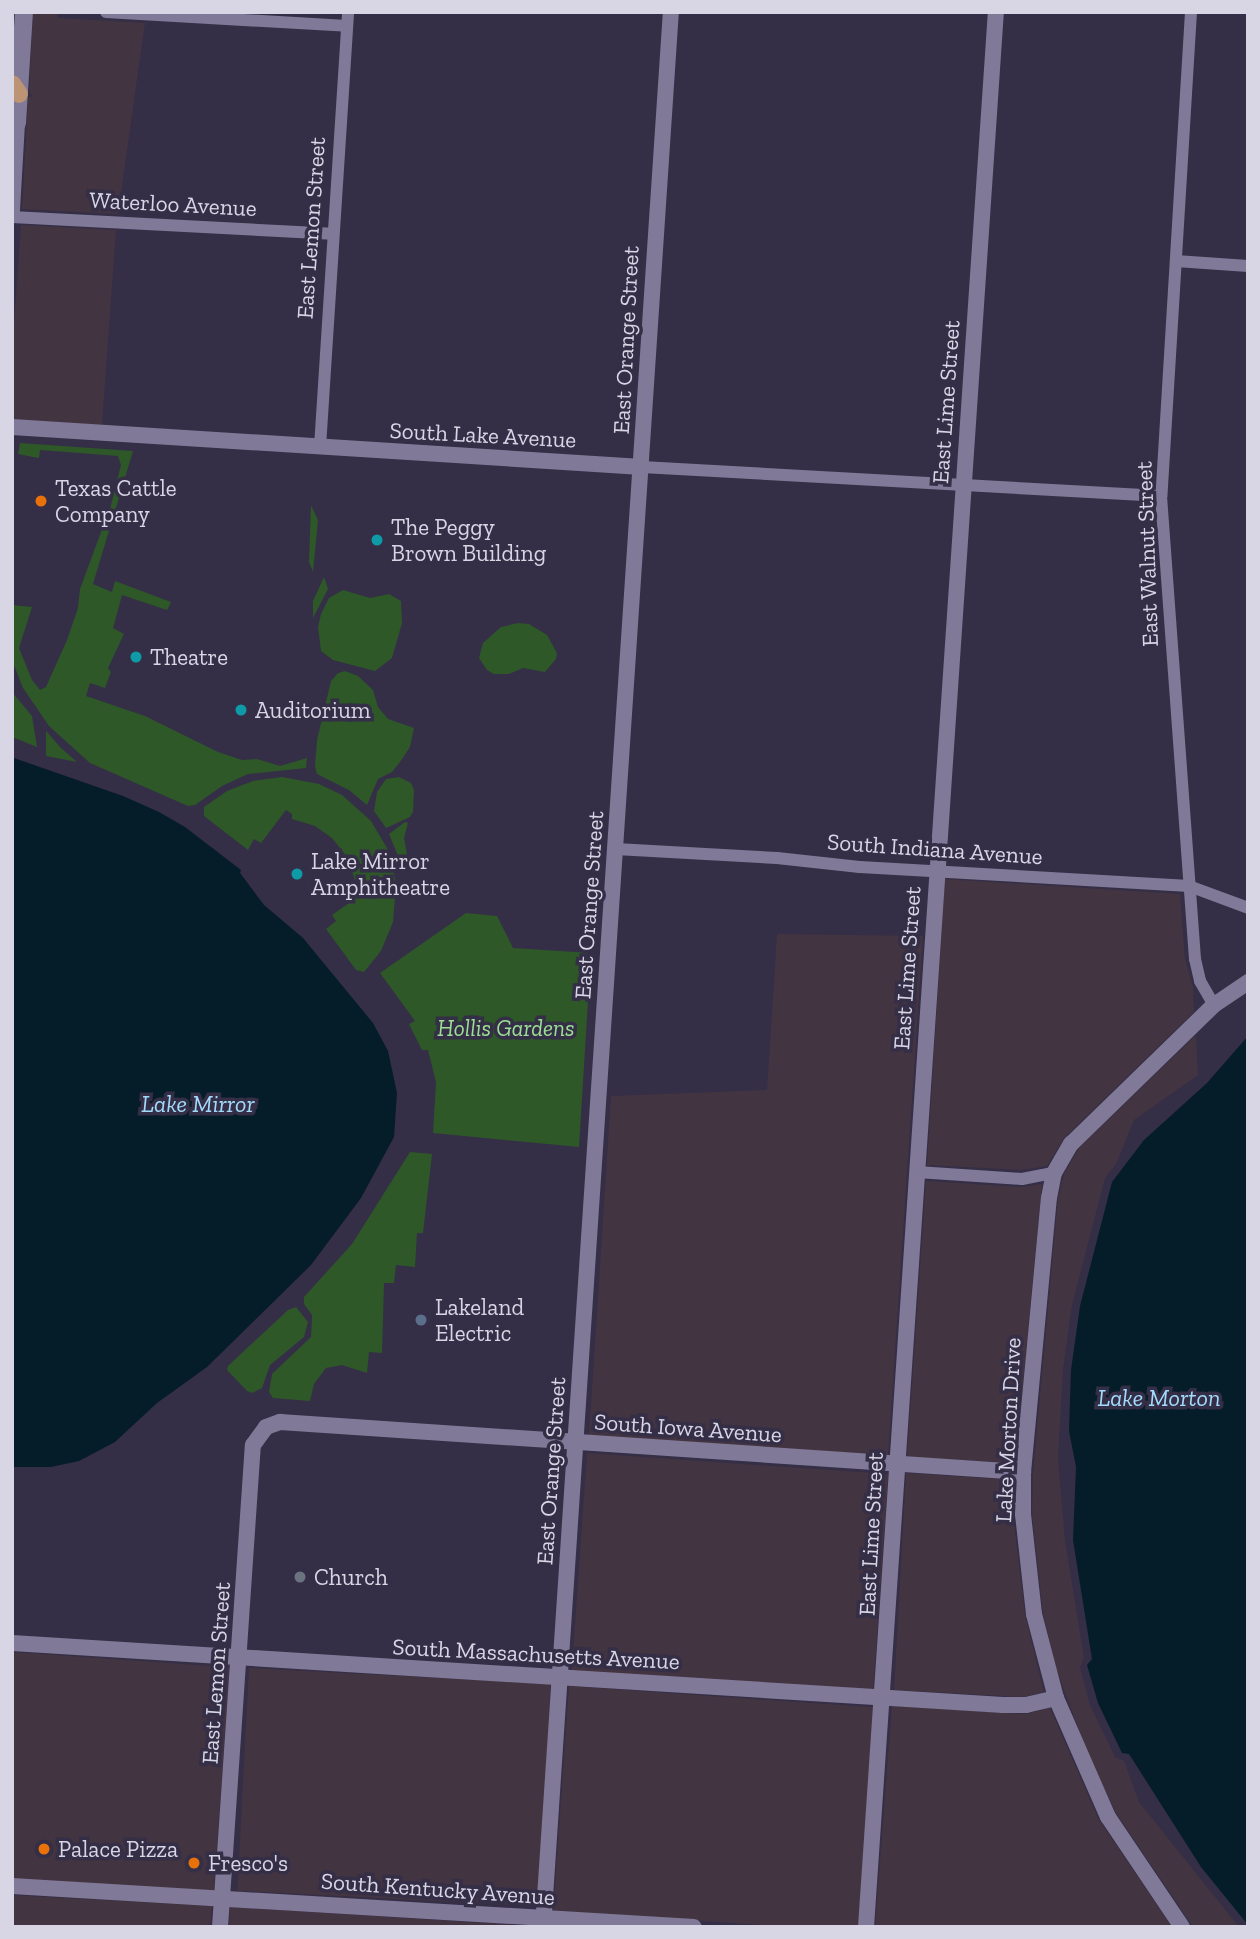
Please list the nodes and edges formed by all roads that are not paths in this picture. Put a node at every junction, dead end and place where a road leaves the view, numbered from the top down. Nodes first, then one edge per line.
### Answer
1 (24, 12) edge
2 (106, 12) edge
3 (348, 12) edge
4 (671, 12) edge
5 (996, 12) edge
6 (1191, 12) edge
7 (347, 26) junction
8 (16, 89) edge
9 (17, 123) joint
10 (12, 210) edge
11 (12, 216) edge
12 (332, 234) junction
13 (1176, 261) junction
14 (1248, 266) edge
15 (12, 427) edge
16 (320, 447) junction
17 (642, 467) junction
18 (964, 485) junction
19 (1161, 496) junction
20 (616, 849) junction
21 (936, 870) junction
22 (1189, 886) junction
23 (1248, 908) edge
24 (1248, 982) edge
25 (1214, 1005) junction
26 (917, 1172) junction
27 (1054, 1173) junction
28 (266, 1427) joint
29 (576, 1444) junction
30 (897, 1464) junction
31 (1023, 1472) junction
32 (12, 1643) edge
33 (240, 1659) junction
34 (561, 1677) junction
35 (884, 1697) junction
36 (1056, 1698) junction
37 (12, 1886) edge
38 (222, 1898) junction
39 (543, 1922) edge
40 (220, 1927) edge
41 (694, 1927) edge
42 (866, 1927) edge
43 (1182, 1927) edge

1 - 8 main road
2 - 7 street
3 - 7 street, East Lemon Street
4 - 17 street, East Orange Street
5 - 18 street, East Lime Street
6 - 13 street, East Walnut Street
7 - 12 street, East Lemon Street
8 - 9 main road
9 - 10 street
11 - 12 street, Waterloo Avenue
12 - 16 street, East Lemon Street
13 - 14 street
13 - 19 street, East Walnut Street
15 - 16 street, South Lake Avenue
16 - 17 street, South Lake Avenue
17 - 18 street, South Lake Avenue
17 - 20 street, East Orange Street
18 - 19 street, South Lake Avenue
18 - 21 street, East Lime Street
19 - 22 street, East Walnut Street
20 - 21 street, South Indiana Avenue
20 - 29 street, East Orange Street
21 - 22 street, South Indiana Avenue
21 - 26 street, East Lime Street
22 - 23 street, South Indiana Avenue
22 - 25 street, East Walnut Street
24 - 25 street, Lake Morton Drive
25 - 27 street, Lake Morton Drive
26 - 27 street
26 - 30 street, East Lime Street
27 - 31 street, Lake Morton Drive
28 - 29 street, South Iowa Avenue
28 - 33 street, East Lemon Street
29 - 30 street, South Iowa Avenue
29 - 34 street, East Orange Street
30 - 31 street, South Iowa Avenue
30 - 35 street, East Lime Street
31 - 36 street, Lake Morton Drive
32 - 33 street, South Massachusetts Avenue
33 - 34 street, South Massachusetts Avenue
33 - 38 street, East Lemon Street
34 - 35 street, South Massachusetts Avenue
34 - 39 street, East Orange Street
35 - 36 street, South Massachusetts Avenue
35 - 42 street, East Lime Street
36 - 43 street, Lake Morton Drive
37 - 38 street, South Kentucky Avenue
38 - 39 street, South Kentucky Avenue
38 - 40 street, East Lemon Street
39 - 41 street, South Kentucky Avenue

